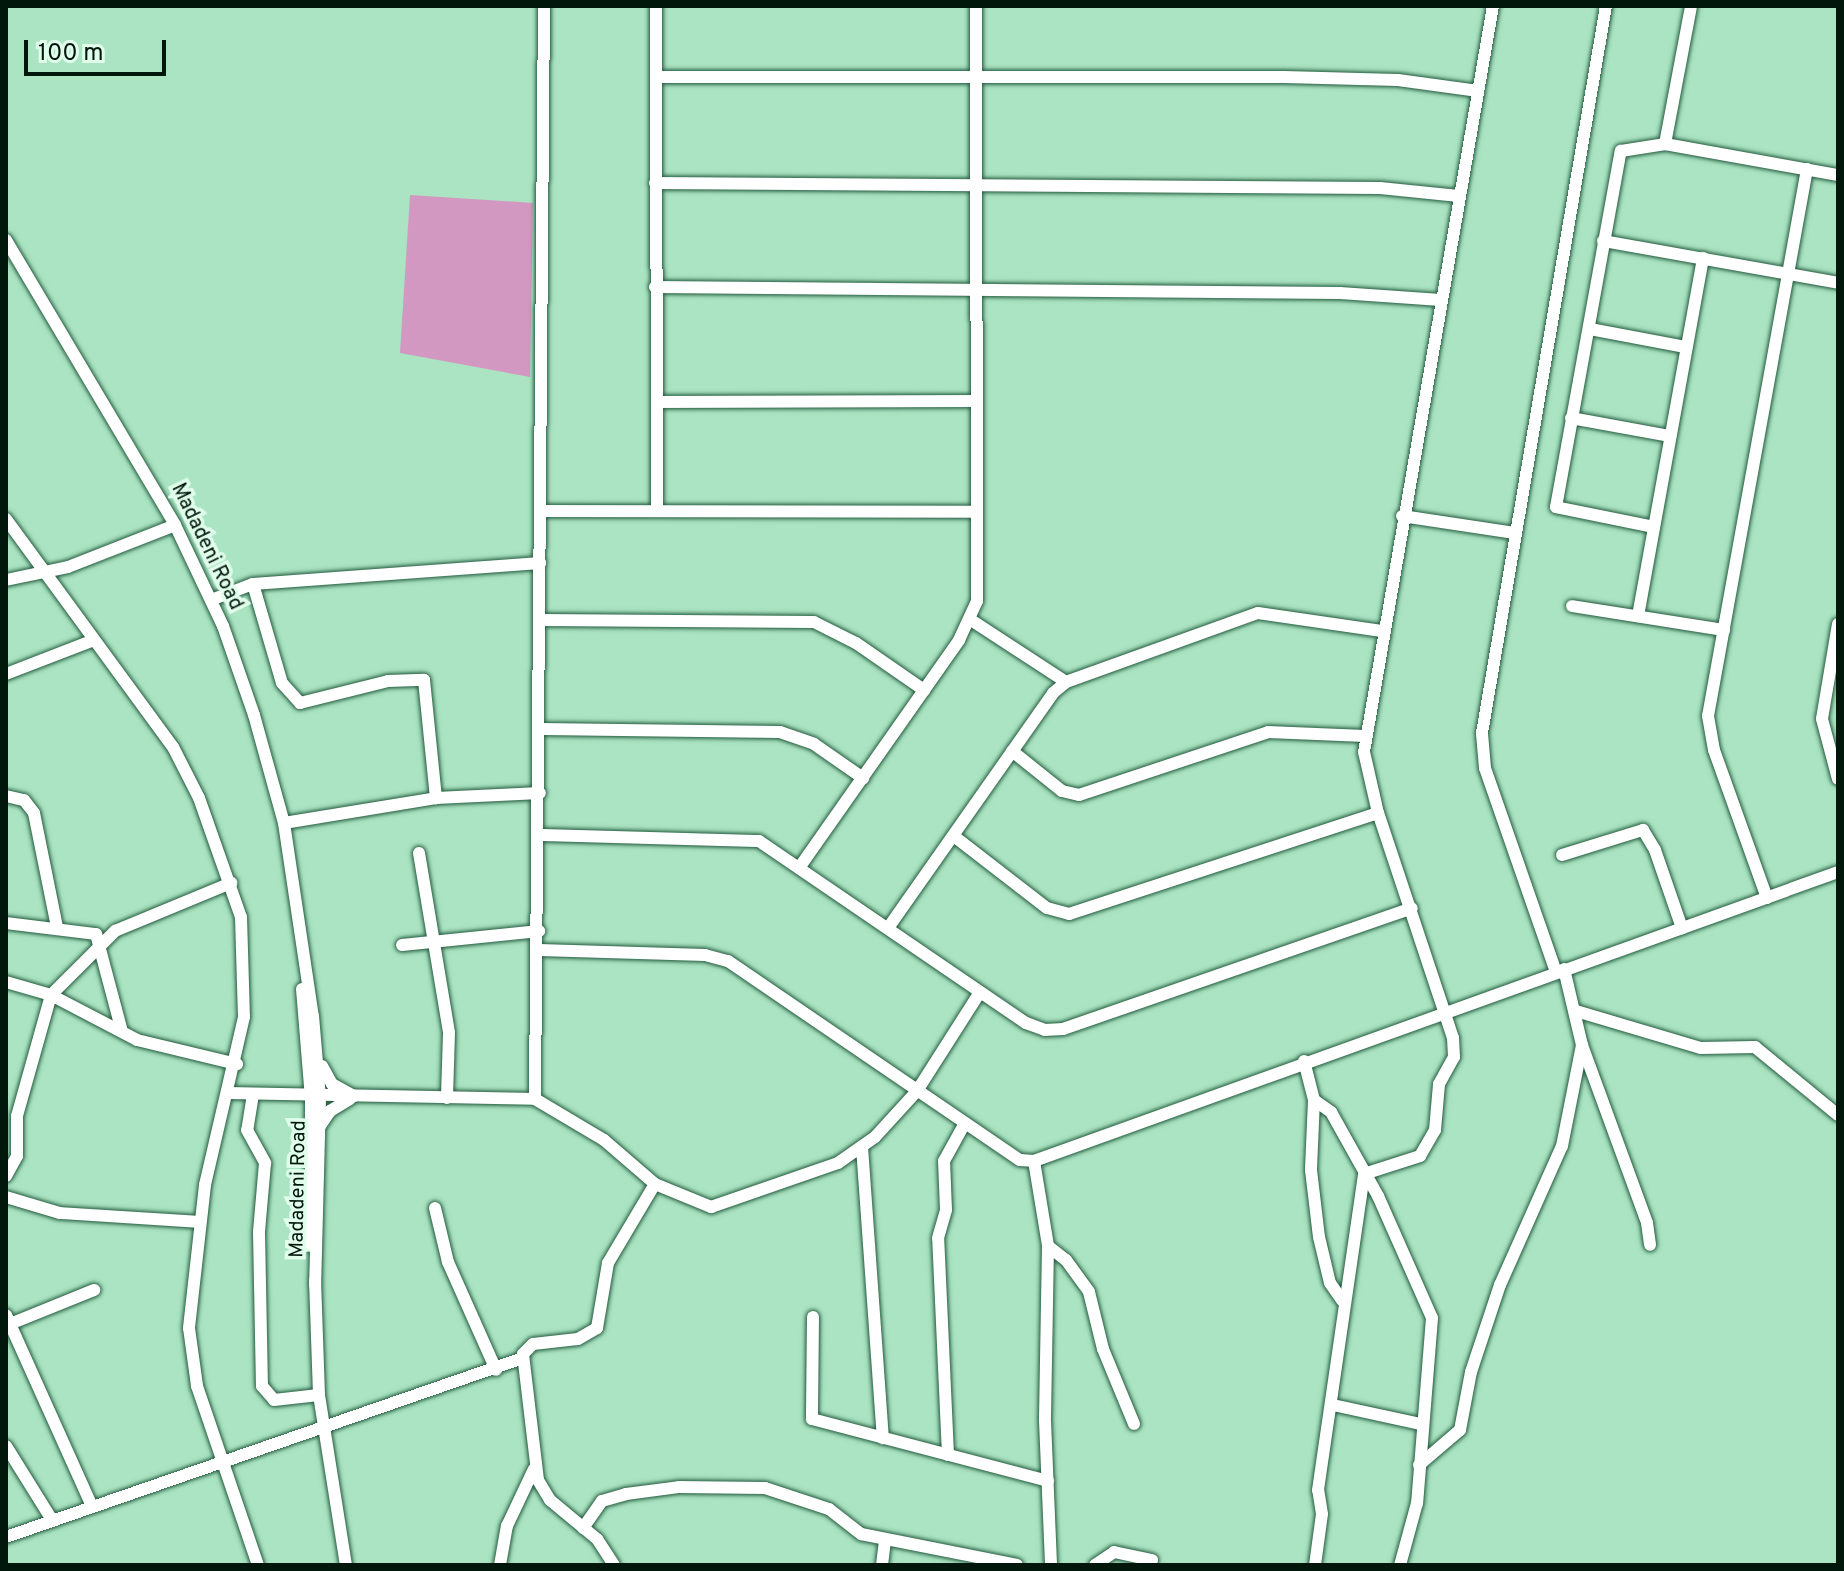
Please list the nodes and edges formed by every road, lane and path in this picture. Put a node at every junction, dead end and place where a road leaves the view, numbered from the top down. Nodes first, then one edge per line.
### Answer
1 (544, 6) edge
2 (656, 6) edge
3 (976, 6) edge
4 (1493, 6) edge
5 (1606, 6) edge
6 (1691, 6) edge
7 (977, 76) junction
8 (656, 77) junction
9 (1478, 91) junction
10 (1665, 144) junction
11 (1807, 169) junction
12 (1838, 175) edge
13 (655, 183) junction
14 (977, 185) junction
15 (1459, 196) junction
16 (6, 240) edge
17 (1603, 241) junction
18 (1703, 258) junction
19 (1789, 275) junction
20 (1838, 283) edge
21 (655, 287) junction
22 (977, 292) junction
23 (1441, 300) junction
24 (1590, 329) junction
25 (1685, 347) junction
26 (974, 401) junction
27 (658, 402) junction
28 (1571, 418) junction
29 (1670, 436) junction
30 (541, 511) junction
31 (657, 511) junction
32 (976, 512) junction
33 (1402, 516) junction
34 (6, 519) edge
35 (175, 525) junction
36 (1654, 527) junction
37 (1515, 533) junction
38 (540, 563) junction
39 (43, 572) junction
40 (6, 580) edge
41 (253, 584) junction
42 (211, 600) junction
43 (1572, 606) dead end
44 (1638, 616) junction
45 (540, 620) junction
46 (971, 620) junction
47 (1838, 624) edge
48 (1724, 630) junction
49 (1382, 631) junction
50 (94, 640) junction
51 (6, 674) edge
52 (1066, 682) junction
53 (924, 690) junction
54 (541, 729) junction
55 (1365, 736) junction
56 (1012, 751) junction
57 (863, 778) junction
58 (1838, 779) edge
59 (540, 793) junction
60 (6, 796) edge
61 (436, 798) junction
62 (1378, 813) junction
63 (284, 823) junction
64 (540, 835) junction
65 (955, 837) junction
66 (419, 853) dead end
67 (1562, 855) dead end
68 (799, 868) junction
69 (1838, 872) edge
70 (231, 883) junction
71 (1767, 898) junction
72 (298, 902) junction
73 (1412, 908) junction
74 (6, 923) edge
75 (57, 927) junction
76 (888, 928) junction
77 (1682, 928) junction
78 (539, 931) junction
79 (100, 942) junction
80 (434, 944) junction
81 (402, 945) dead end
82 (539, 950) junction
83 (1560, 970) junction
84 (6, 982) edge
85 (980, 992) junction
86 (51, 995) junction
87 (1576, 1011) junction
88 (1444, 1012) junction
89 (122, 1032) junction
90 (1582, 1045) junction
91 (316, 1052) junction
92 (1304, 1061) junction
93 (237, 1064) junction
94 (917, 1091) junction
95 (229, 1093) junction
96 (253, 1094) junction
97 (354, 1097) junction
98 (315, 1098) junction
99 (447, 1098) junction
100 (535, 1099) junction
101 (1314, 1100) junction
102 (1838, 1115) edge
103 (965, 1123) junction
104 (320, 1127) junction
105 (11, 1136) edge
106 (862, 1147) junction
107 (1034, 1161) junction
108 (1364, 1174) junction
109 (6, 1176) edge
110 (655, 1184) junction
111 (6, 1197) edge
112 (435, 1208) dead end
113 (199, 1222) junction
114 (1650, 1245) dead end
115 (1048, 1246) junction
116 (315, 1285) junction
117 (94, 1290) dead end
118 (1342, 1300) junction
119 (813, 1317) dead end
120 (8, 1320) edge
121 (523, 1358) junction
122 (496, 1370) junction
123 (319, 1395) junction
124 (1333, 1405) junction
125 (1134, 1424) dead end
126 (1420, 1424) junction
127 (324, 1425) junction
128 (883, 1438) junction
129 (6, 1446) edge
130 (948, 1455) junction
131 (220, 1464) junction
132 (1419, 1465) junction
133 (534, 1469) junction
134 (1048, 1481) junction
135 (92, 1506) junction
136 (52, 1520) junction
137 (583, 1528) junction
138 (6, 1537) edge
139 (885, 1539) junction
140 (1152, 1560) dead end
141 (258, 1565) edge
142 (346, 1565) edge
143 (500, 1565) edge
144 (614, 1565) edge
145 (882, 1565) edge
146 (1017, 1565) edge
147 (1051, 1565) edge
148 (1095, 1565) edge
149 (1315, 1565) edge
150 (1400, 1565) edge

1 - 30 street
2 - 8 street
3 - 7 street
4 - 9 street
5 - 37 street
6 - 10 street
7 - 8 street
7 - 9 street
7 - 14 street
8 - 13 street
9 - 15 street
10 - 11 street
10 - 17 street
11 - 12 street
11 - 19 street
13 - 14 street
13 - 21 street
14 - 15 street
14 - 22 street
15 - 23 street
16 - 35 street, Madadeni Road
17 - 18 street
17 - 24 street
18 - 19 street
18 - 25 street
19 - 20 street
19 - 48 street
21 - 22 street
21 - 27 street
22 - 23 street
22 - 26 street
23 - 33 street
24 - 25 street
24 - 28 street
25 - 29 street
26 - 27 street
26 - 32 street
27 - 31 street
28 - 29 street
28 - 36 street
29 - 36 street
30 - 31 street
30 - 38 street
31 - 32 street
32 - 46 street
33 - 37 street
33 - 49 street
34 - 39 street
35 - 39 street
35 - 42 street, Madadeni Road
36 - 44 street
37 - 83 street
38 - 41 street
38 - 45 street
39 - 40 street
39 - 50 street
41 - 42 street
41 - 61 street
42 - 63 street, Madadeni Road
43 - 44 street
44 - 48 street
45 - 53 street
45 - 54 street
46 - 52 street
46 - 53 street
47 - 58 street
48 - 71 street
49 - 52 street
49 - 55 street
50 - 51 street
50 - 70 street
52 - 56 street
53 - 57 street
54 - 57 street
54 - 59 street
55 - 56 street
55 - 62 street
56 - 65 street
57 - 68 street
59 - 61 street
59 - 64 street
60 - 75 street
61 - 63 street
62 - 65 street
62 - 73 street
63 - 72 street, Madadeni Road
64 - 68 street
64 - 78 street
65 - 76 street
66 - 80 street
67 - 77 street
68 - 76 street
69 - 71 street
70 - 79 street
70 - 93 street
71 - 77 street
72 - 91 street, Madadeni Road
72 - 98 street, Madadeni Road
73 - 85 street
73 - 88 street
74 - 75 street
75 - 79 street
76 - 85 street
77 - 83 street
78 - 80 street
78 - 82 street
79 - 86 street
79 - 89 street
80 - 81 street
80 - 99 street
82 - 94 street
82 - 100 street
83 - 87 street
83 - 88 street
84 - 86 street
85 - 94 street
86 - 89 street
86 - 105 street
87 - 90 street
87 - 102 street
88 - 92 street
88 - 108 street
89 - 93 street
90 - 114 street
90 - 132 street
91 - 97 street
91 - 98 street, Madadeni Road
92 - 101 street
92 - 107 street
93 - 95 street
94 - 103 street
94 - 106 street
95 - 96 street
95 - 113 street
96 - 98 street
96 - 123 street
97 - 98 street
97 - 99 street
97 - 104 street
98 - 104 street, Madadeni Road
98 - 116 street, Madadeni Road
99 - 100 street
100 - 110 street
101 - 108 street
101 - 118 street
103 - 107 street
103 - 130 street
104 - 116 street, Madadeni Road
105 - 109 street
106 - 110 street
106 - 128 street
107 - 115 street
108 - 118 street
108 - 126 street
110 - 121 street
111 - 113 street
112 - 122 street
113 - 131 street
115 - 125 street
115 - 134 street
116 - 123 street, Madadeni Road
117 - 120 street
118 - 124 street
119 - 128 street
120 - 135 street
121 - 122 street
121 - 133 street
122 - 127 street
123 - 127 street, Madadeni Road
124 - 126 street
124 - 149 street
126 - 132 street
127 - 131 street
127 - 142 street, Madadeni Road
128 - 130 street
129 - 136 street
130 - 134 street
131 - 135 street
131 - 141 street
132 - 150 street
133 - 137 street
133 - 143 street
134 - 147 street
135 - 136 street
136 - 138 street
137 - 139 street
137 - 144 street
139 - 145 street
139 - 146 street
140 - 148 street

